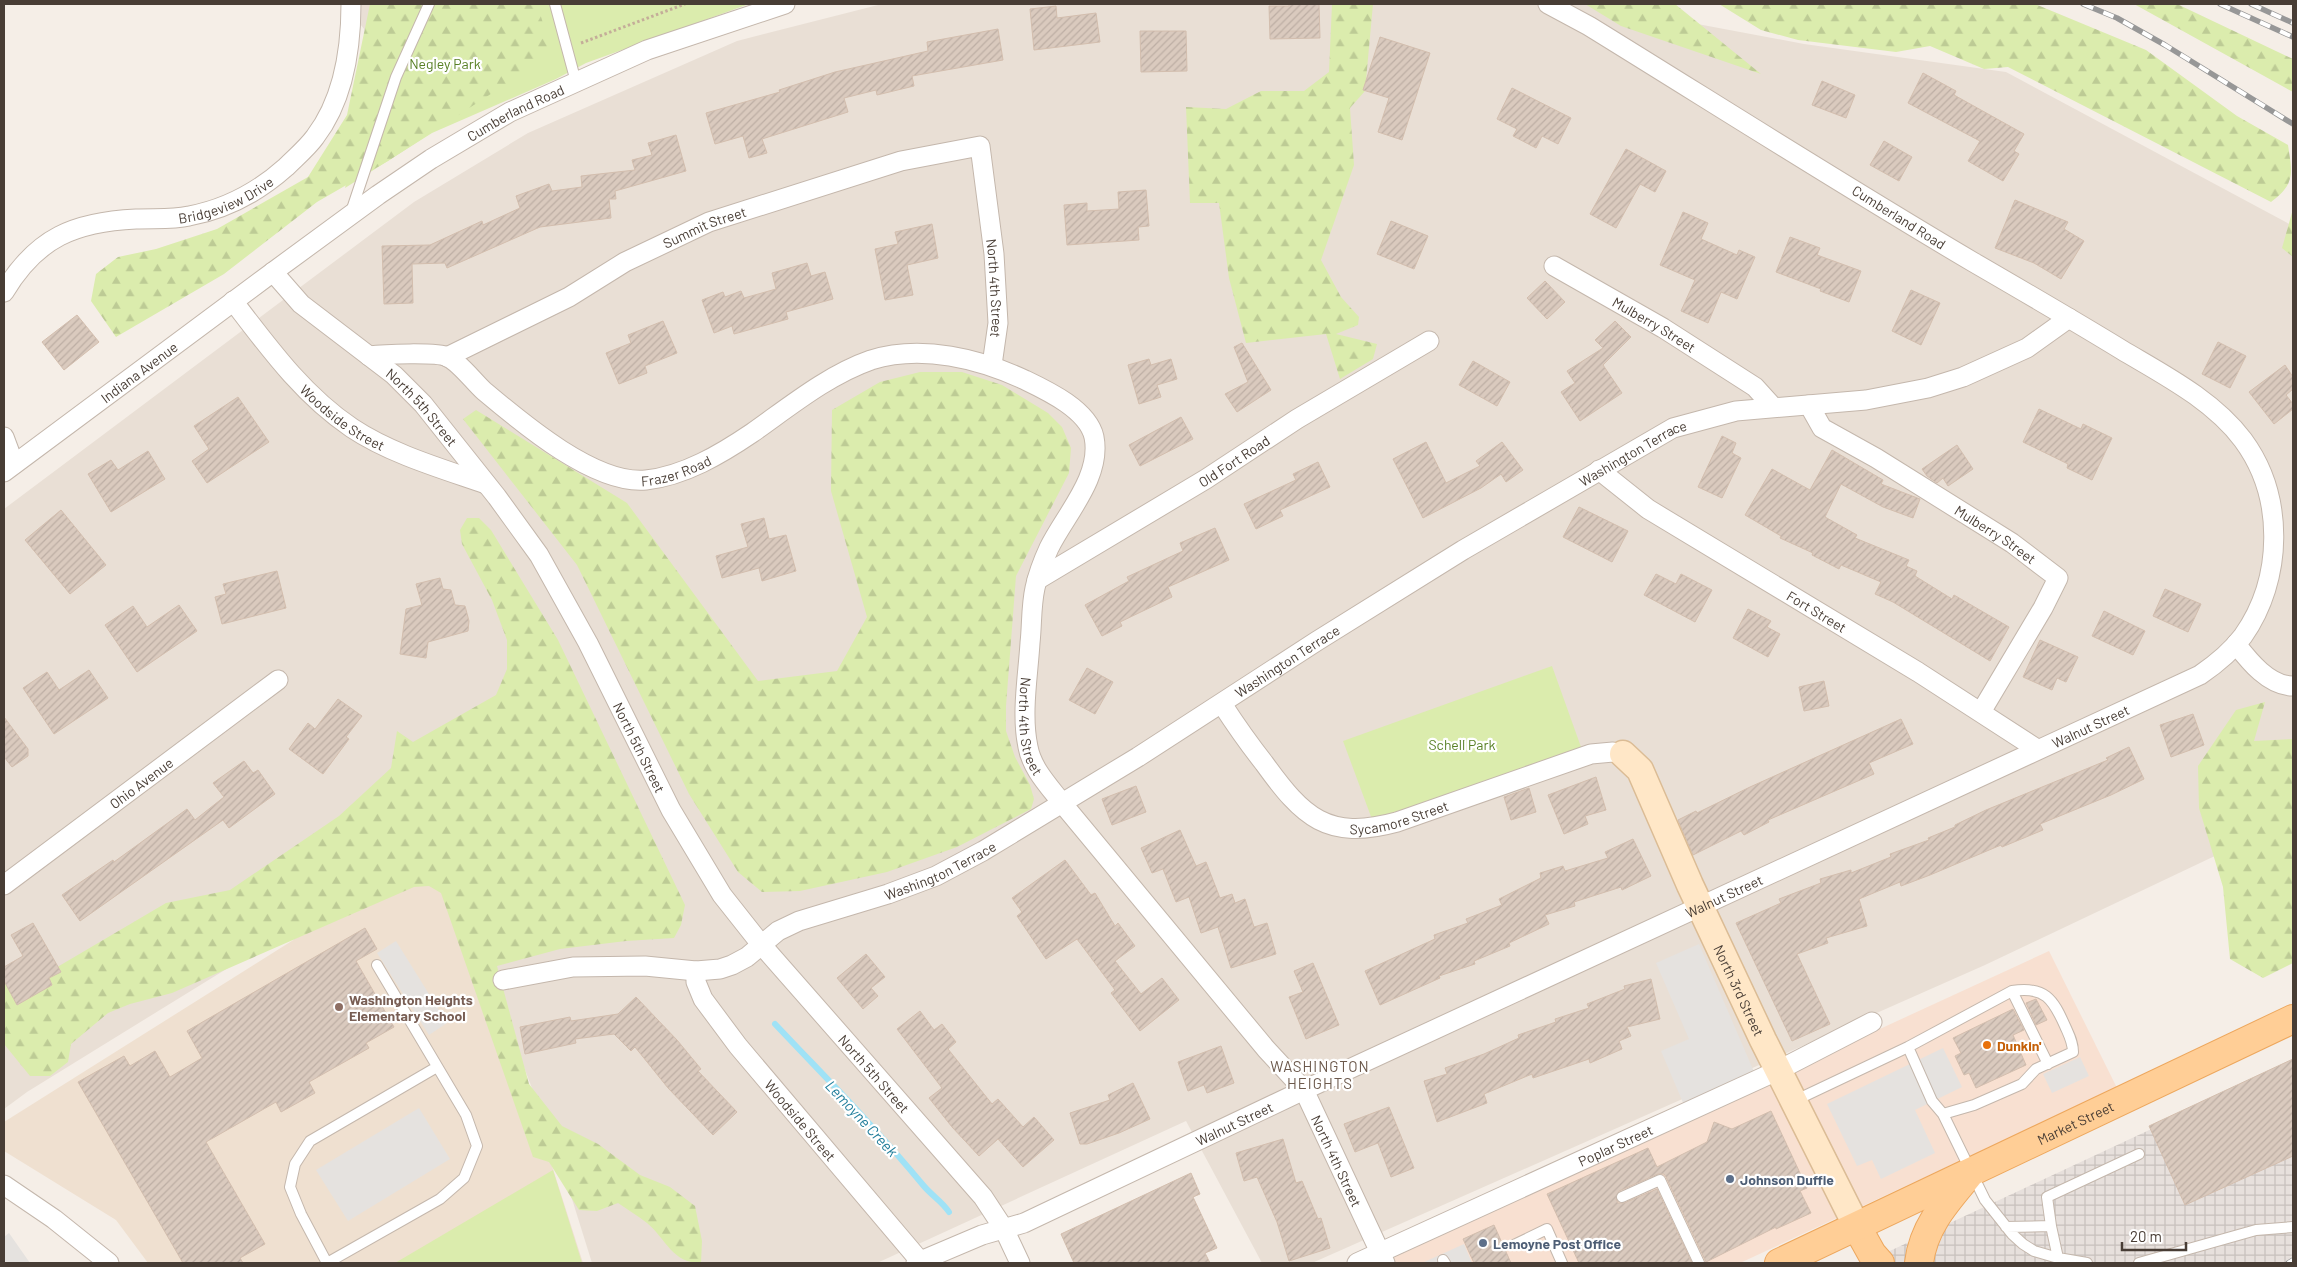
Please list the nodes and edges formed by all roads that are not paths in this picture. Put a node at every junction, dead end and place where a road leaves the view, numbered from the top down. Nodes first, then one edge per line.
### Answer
1 (351, 4) edge
2 (429, 4) edge
3 (555, 4) edge
4 (785, 4) edge
5 (1548, 4) edge
6 (576, 82) junction
7 (980, 146) joint
8 (350, 215) junction
9 (1554, 266) dead end
10 (273, 272) junction
11 (4, 292) edge
12 (233, 301) junction
13 (2069, 318) junction
14 (1429, 340) dead end
15 (369, 356) junction
16 (447, 357) junction
17 (992, 366) junction
18 (1809, 405) junction
19 (1773, 407) junction
20 (4, 437) edge
21 (2242, 439) joint
22 (9, 468) edge
23 (1599, 470) junction
24 (487, 485) junction
25 (1037, 580) junction
26 (2236, 644) junction
27 (278, 680) dead end
28 (2293, 686) edge
29 (1222, 704) junction
30 (1981, 712) junction
31 (2037, 749) junction
32 (1623, 754) joint
33 (1062, 804) junction
34 (4, 885) edge
35 (1701, 906) junction
36 (760, 944) junction
37 (377, 965) dead end
38 (696, 971) junction
39 (503, 980) dead end
40 (2012, 991) junction
41 (2293, 1019) edge
42 (1872, 1022) dead end
43 (1908, 1047) junction
44 (2048, 1064) junction
45 (437, 1067) junction
46 (1779, 1070) junction
47 (1304, 1090) junction
48 (1794, 1101) junction
49 (1943, 1114) junction
50 (2139, 1154) dead end
51 (1971, 1172) junction
52 (4, 1185) edge
53 (1622, 1197) dead end
54 (2051, 1226) junction
55 (1857, 1227) junction
56 (2006, 1227) junction
57 (2293, 1227) edge
58 (1004, 1229) junction
59 (1514, 1245) dead end
60 (1382, 1258) edge
61 (1875, 1261) edge
62 (2060, 1261) edge
63 (918, 1262) edge
64 (108, 1263) edge
65 (1020, 1263) edge
66 (1357, 1263) edge
67 (1562, 1263) edge
68 (1699, 1263) edge
69 (1779, 1263) edge
70 (1919, 1263) edge
71 (2087, 1263) edge
72 (2139, 1263) edge

1 - 11 street, Bridgeview Drive
2 - 8 lane
3 - 6 lane
4 - 6 street, Cumberland Road
5 - 13 street, Cumberland Road
6 - 8 street, Cumberland Road
7 - 16 street, Summit Street
7 - 17 street, North 4th Street
8 - 10 street, Cumberland Road
9 - 19 street, Mulberry Street
10 - 12 street, Indiana Avenue
10 - 15 street, North 5th Street
12 - 22 street, Indiana Avenue
12 - 24 street, Woodside Street
13 - 18 street, Washington Terrace
13 - 21 street, Cumberland Road
14 - 25 street, Old Fort Road
15 - 16 street
15 - 24 street, North 5th Street
16 - 17 street, Frazer Road
17 - 25 street, North 4th Street
18 - 19 street, Washington Terrace
18 - 30 street, Mulberry Street
19 - 23 street, Washington Terrace
20 - 22 street
21 - 26 street, Walnut Street
23 - 29 street, Washington Terrace
23 - 30 street, Fort Street
24 - 36 street, North 5th Street
25 - 33 street, North 4th Street
26 - 28 street
26 - 31 street, Walnut Street
27 - 34 street, Ohio Avenue
29 - 32 street, Sycamore Street
29 - 33 street, Washington Terrace
30 - 31 street, Fort Street
31 - 35 street, Walnut Street
32 - 35 street, North 3rd Street
33 - 36 street, Washington Terrace
33 - 47 street, North 4th Street
35 - 46 street, North 3rd Street
35 - 47 street, Walnut Street
36 - 38 street, Washington Terrace
36 - 58 street, North 5th Street
37 - 45 lane
38 - 39 street, Washington Terrace
38 - 63 street, Woodside Street
40 - 43 lane
40 - 44 lane
40 - 44 lane
41 - 51 main road, Market Street
42 - 46 street, Poplar Street
43 - 48 lane
43 - 49 lane
44 - 49 lane
45 - 45 lane
46 - 48 street, North 3rd Street
46 - 60 street, Poplar Street
47 - 58 street, Walnut Street
47 - 60 street, North 4th Street
48 - 55 street, North 3rd Street
49 - 51 lane
50 - 54 lane
51 - 55 main road, Market Street
51 - 56 lane
51 - 70 main road
52 - 64 street
53 - 68 lane
54 - 56 lane
54 - 62 lane
55 - 61 main road
55 - 69 main road, Market Street
56 - 62 lane
57 - 72 lane
58 - 63 street
58 - 65 street, North 5th Street
59 - 67 lane
60 - 66 street, Poplar Street
62 - 71 lane

